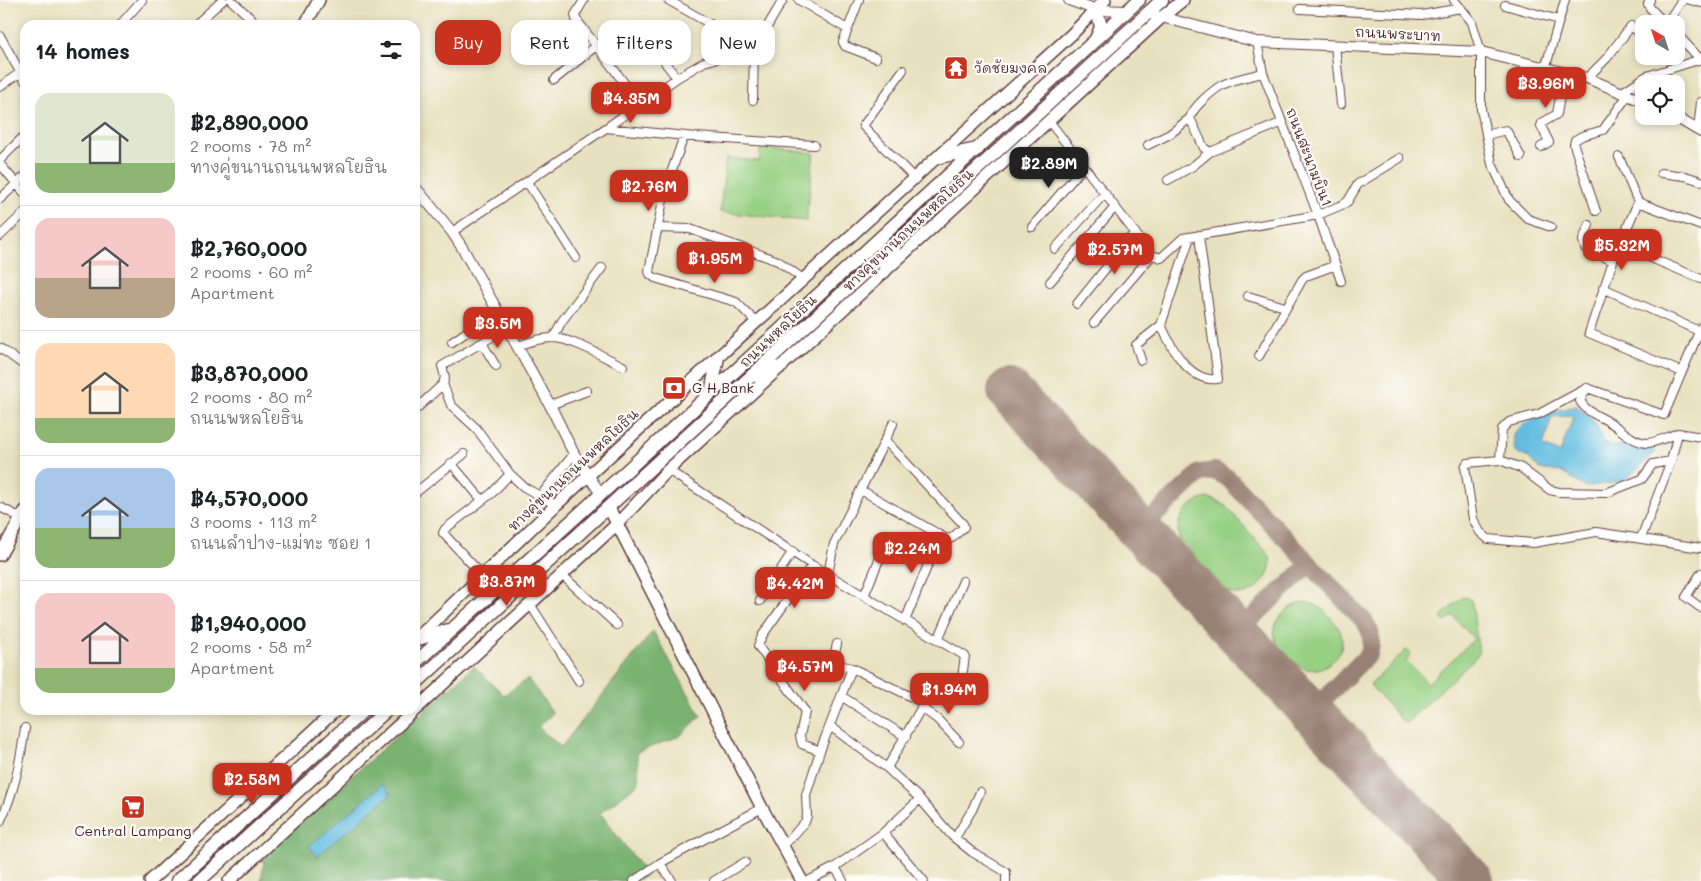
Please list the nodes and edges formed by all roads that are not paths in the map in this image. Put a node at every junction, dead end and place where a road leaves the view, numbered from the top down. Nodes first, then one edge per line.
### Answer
1 (142, 0) edge
2 (224, 0) edge
3 (231, 0) edge
4 (319, 0) edge
5 (584, 0) edge
6 (668, 0) edge
7 (783, 0) edge
8 (799, 0) edge
9 (859, 0) edge
10 (1068, 0) edge
11 (1110, 0) edge
12 (1138, 0) edge
13 (1162, 0) edge
14 (1183, 0) edge
15 (1454, 0) edge
16 (1565, 0) edge
17 (1650, 0) edge
18 (1684, 0) edge
19 (1690, 0) edge
20 (1701, 2) edge
21 (1505, 4) dead end
22 (1101, 5) edge
23 (1461, 8) junction
24 (1300, 9) dead end
25 (1127, 11) junction
26 (1146, 13) junction
27 (1657, 15) edge
28 (1672, 15) edge
29 (1162, 17) junction
30 (124, 20) edge
31 (201, 20) edge
32 (253, 20) edge
33 (308, 20) edge
34 (704, 20) edge
35 (771, 20) edge
36 (1559, 20) junction
37 (847, 29) junction
38 (1635, 29) edge
39 (0, 36) edge
40 (1096, 39) junction
41 (1257, 42) junction
42 (1685, 42) edge
43 (1336, 45) junction
44 (596, 46) junction
45 (1481, 52) junction
46 (876, 58) dead end
47 (1701, 59) edge
48 (701, 64) edge
49 (667, 65) edge
50 (754, 65) edge
51 (1545, 69) junction
52 (903, 70) dead end
53 (20, 72) edge
54 (1263, 73) junction
55 (1564, 73) junction
56 (20, 78) edge
57 (677, 78) junction
58 (1587, 78) junction
59 (554, 80) dead end
60 (0, 87) edge
61 (1625, 94) junction
62 (1635, 98) edge
63 (753, 100) dead end
64 (1701, 102) edge
65 (640, 104) junction
66 (1342, 104) dead end
67 (1190, 118) junction
68 (1049, 121) junction
69 (1283, 122) junction
70 (1685, 123) edge
71 (606, 128) junction
72 (1699, 131) edge
73 (684, 136) junction
74 (1486, 136) junction
75 (20, 140) edge
76 (814, 145) dead end
77 (1148, 145) dead end
78 (1541, 146) dead end
79 (978, 149) junction
80 (1210, 152) junction
81 (939, 157) junction
82 (1619, 157) dead end
83 (1400, 158) dead end
84 (1521, 158) dead end
85 (0, 162) edge
86 (1084, 166) junction
87 (1661, 173) dead end
88 (914, 178) junction
89 (20, 180) edge
90 (1168, 180) dead end
91 (1701, 181) edge
92 (526, 182) junction
93 (16, 183) junction
94 (20, 188) edge
95 (1105, 193) junction
96 (420, 194) edge
97 (0, 199) edge
98 (1638, 202) junction
99 (1115, 207) junction
100 (1596, 211) dead end
101 (1318, 215) junction
102 (20, 217) edge
103 (1589, 225) dead end
104 (1551, 226) dead end
105 (1701, 226) edge
106 (1032, 227) dead end
107 (657, 228) junction
108 (452, 232) junction
109 (1135, 232) junction
110 (0, 236) edge
111 (1195, 237) junction
112 (895, 244) junction
113 (1620, 245) junction
114 (1055, 249) dead end
115 (1152, 255) junction
116 (576, 258) dead end
117 (1614, 261) junction
118 (1336, 265) junction
119 (602, 268) dead end
120 (884, 272) junction
121 (803, 279) junction
122 (1701, 279) edge
123 (1341, 281) dead end
124 (1050, 282) dead end
125 (1603, 288) junction
126 (1248, 296) dead end
127 (1077, 304) dead end
128 (1285, 308) junction
129 (498, 314) junction
130 (756, 322) junction
131 (1094, 323) dead end
132 (1161, 325) junction
133 (507, 328) junction
134 (1700, 330) edge
135 (553, 338) junction
136 (452, 342) dead end
137 (482, 343) junction
138 (518, 346) junction
139 (0, 348) edge
140 (1259, 356) dead end
141 (718, 357) junction
142 (1141, 360) dead end
143 (20, 362) edge
144 (496, 366) dead end
145 (623, 366) dead end
146 (782, 366) junction
147 (1682, 372) junction
148 (747, 380) junction
149 (442, 384) junction
150 (1587, 388) junction
151 (587, 391) dead end
152 (711, 393) junction
153 (420, 405) edge
154 (550, 405) junction
155 (893, 424) dead end
156 (1678, 433) junction
157 (1701, 437) edge
158 (885, 440) junction
159 (464, 454) dead end
160 (574, 454) junction
161 (1500, 460) junction
162 (1671, 460) junction
163 (451, 464) junction
164 (668, 470) junction
165 (510, 474) junction
166 (588, 476) junction
167 (420, 488) edge
168 (860, 490) junction
169 (601, 494) junction
170 (541, 495) junction
171 (482, 500) junction
172 (556, 505) junction
173 (0, 507) edge
174 (609, 508) junction
175 (20, 514) edge
176 (20, 520) edge
177 (617, 524) junction
178 (940, 535) junction
179 (889, 536) dead end
180 (1641, 538) junction
181 (1701, 548) edge
182 (793, 551) junction
183 (0, 555) edge
184 (812, 565) junction
185 (1701, 573) edge
186 (828, 574) junction
187 (562, 575) junction
188 (482, 576) junction
189 (963, 581) dead end
190 (864, 596) junction
191 (760, 601) dead end
192 (530, 604) junction
193 (1701, 608) edge
194 (905, 621) junction
195 (616, 624) dead end
196 (451, 630) junction
197 (420, 635) edge
198 (420, 639) edge
199 (938, 640) junction
200 (838, 644) dead end
201 (420, 658) edge
202 (852, 668) junction
203 (420, 679) edge
204 (579, 681) dead end
205 (841, 696) junction
206 (420, 705) edge
207 (923, 705) junction
208 (331, 715) edge
209 (359, 715) edge
210 (382, 715) edge
211 (410, 715) edge
212 (830, 726) junction
213 (25, 728) dead end
214 (906, 737) junction
215 (958, 742) dead end
216 (820, 750) junction
217 (887, 768) junction
218 (980, 792) dead end
219 (920, 799) junction
220 (0, 801) edge
221 (10, 803) junction
222 (762, 808) junction
223 (0, 822) edge
224 (884, 833) junction
225 (955, 838) junction
226 (782, 846) junction
227 (745, 862) dead end
228 (660, 863) junction
229 (835, 867) junction
230 (150, 881) edge
231 (177, 881) edge
232 (199, 881) edge
233 (229, 881) edge
234 (634, 881) edge
235 (672, 881) edge
236 (714, 881) edge
237 (802, 881) edge
238 (808, 881) edge
239 (844, 881) edge
240 (924, 881) edge
241 (1006, 881) edge

1 - 30 street
2 - 31 street
3 - 32 street
4 - 33 main road
5 - 44 street
6 - 34 street
7 - 35 street
8 - 37 street
9 - 37 street
10 - 22 street
11 - 25 street
12 - 25 highway, ถนนพหลโยธิน
13 - 26 highway, ถนนพหลโยธิน
14 - 29 main road, ทางคู่ขนานถนนพหลโยธิน
15 - 23 street
16 - 36 street
17 - 27 street
18 - 28 street
19 - 20 street
21 - 36 street
22 - 25 street
22 - 40 highway
22 - 81 main road, ทางคู่ขนานถนนพหลโยธิน
23 - 24 street
23 - 45 street
25 - 26 highway
25 - 40 highway, ถนนพหลโยธิน
26 - 29 street, ถนนพระบาท
26 - 112 highway, ถนนพหลโยธิน
29 - 41 street, ถนนพระบาท
29 - 68 main road, ทางคู่ขนานถนนพหลโยธิน
36 - 51 street
37 - 46 street
38 - 58 street
39 - 53 street
40 - 79 highway, ถนนพหลโยธิน
41 - 43 street, ถนนพระบาท
41 - 54 street, ถนนสะนามบิน1
42 - 47 street
43 - 45 street, ถนนพระบาท
43 - 66 street
44 - 59 street
44 - 65 street
45 - 51 street, ถนนพระบาท
45 - 74 street
47 - 61 street
48 - 57 street
49 - 57 street
50 - 63 street
51 - 55 street, ถนนพระบาท
52 - 88 street
54 - 67 street
54 - 69 street, ถนนสะนามบิน1
55 - 58 street, ถนนพระบาท
55 - 78 street
56 - 60 street
57 - 65 street
58 - 61 street, ถนนพระบาท
61 - 62 street, ถนนพระบาท
61 - 100 street
64 - 72 street
65 - 71 street
67 - 77 street
67 - 80 street
68 - 86 street
68 - 120 main road, ทางคู่ขนานถนนพหลโยธิน
69 - 80 street
69 - 101 street, ถนนสะนามบิน1
70 - 72 street
71 - 73 street
71 - 92 street
73 - 76 street
73 - 107 street
74 - 84 street
74 - 104 street
75 - 85 street
79 - 81 highway
79 - 152 highway, ถนนพหลโยธิน
80 - 90 street
81 - 88 main road, ทางคู่ขนานถนนพหลโยธิน
82 - 98 street
83 - 101 street
85 - 93 street
86 - 95 street
86 - 106 street
87 - 91 street
88 - 121 main road, ทางคู่ขนานถนนพหลโยธิน
89 - 93 street
92 - 108 street
92 - 116 street
93 - 94 street
93 - 97 street
95 - 99 street
95 - 114 street
96 - 108 street
98 - 105 street
98 - 113 street
99 - 109 street
99 - 124 street
101 - 111 street
101 - 118 street, ถนนสะนามบิน1
102 - 110 street
103 - 117 street
107 - 121 street
107 - 130 street
108 - 129 street
109 - 115 street
109 - 127 street
111 - 115 street
111 - 132 street
111 - 132 street
112 - 120 highway
112 - 148 highway, ถนนพหลโยธิน
113 - 117 street
113 - 122 street
115 - 131 street
117 - 125 street
118 - 123 street, ถนนสะนามบิน1
118 - 128 street
119 - 135 street
120 - 146 main road, ทางคู่ขนานถนนพหลโยธิน
121 - 130 main road, ทางคู่ขนานถนนพหลโยธิน
125 - 134 street
125 - 147 street
126 - 128 street
128 - 140 street
129 - 133 street
129 - 136 street
130 - 141 main road, ทางคู่ขนานถนนพหลโยธิน
132 - 142 street
133 - 137 street
133 - 138 street
134 - 147 street
135 - 138 street
135 - 145 street
137 - 144 street
137 - 149 street
138 - 154 street
139 - 143 street
141 - 152 highway
141 - 166 main road, ทางคู่ขนานถนนพหลโยธิน
146 - 148 highway
146 - 164 main road, ทางคู่ขนานถนนพหลโยธิน
147 - 150 street
148 - 174 highway, ถนนพหลโยธิน
149 - 153 street
149 - 165 street
150 - 156 street
150 - 161 street
151 - 154 street
152 - 169 highway, ถนนพหลโยธิน
154 - 160 street
155 - 158 street
156 - 157 street
156 - 162 street
158 - 168 street
158 - 178 street
159 - 163 street
160 - 166 street
160 - 170 street
161 - 162 street
161 - 180 street
162 - 180 street
163 - 167 street
163 - 171 street
164 - 177 main road, ทางคู่ขนานถนนพหลโยธิน
164 - 182 street
165 - 170 street
165 - 171 street
166 - 169 street
166 - 172 main road, ทางคู่ขนานถนนพหลโยธิน
168 - 178 street
168 - 186 street
169 - 174 highway
169 - 196 highway, ถนนพหลโยธิน
170 - 172 street
171 - 188 street
172 - 188 main road, ทางคู่ขนานถนนพหลโยธิน
173 - 175 street
174 - 177 main road
174 - 203 highway, ถนนพหลโยธิน
176 - 183 main road
177 - 187 main road, ทางคู่ขนานถนนพหลโยธิน
177 - 222 main road
178 - 194 street
179 - 190 street
180 - 181 street
182 - 184 street
182 - 191 street
184 - 186 street
184 - 216 street
185 - 193 street
186 - 190 street
187 - 192 main road, ทางคู่ขนานถนนพหลโยธิน
187 - 195 street
188 - 197 main road, ทางคู่ขนานถนนพหลโยธิน
189 - 199 street
190 - 194 street
192 - 204 street
192 - 206 main road, ทางคู่ขนานถนนพหลโยธิน
194 - 199 street
196 - 198 highway
196 - 201 highway, ถนนพหลโยธิน
199 - 207 street
200 - 202 street
202 - 205 street
202 - 207 street
205 - 212 street
205 - 214 street
207 - 214 street
207 - 215 street
208 - 230 main road
209 - 231 highway
210 - 232 highway
211 - 233 main road, ทางคู่ขนานถนนพหลโยธิน
212 - 216 street
212 - 217 street
213 - 221 street
214 - 217 street
216 - 226 street
217 - 219 street
218 - 225 street
219 - 224 street
219 - 225 street
220 - 221 street
221 - 223 street
222 - 226 main road
222 - 228 street
224 - 229 street
224 - 240 street
225 - 241 street
226 - 237 main road
227 - 236 street
228 - 234 street
228 - 235 street
229 - 238 street
229 - 239 street

